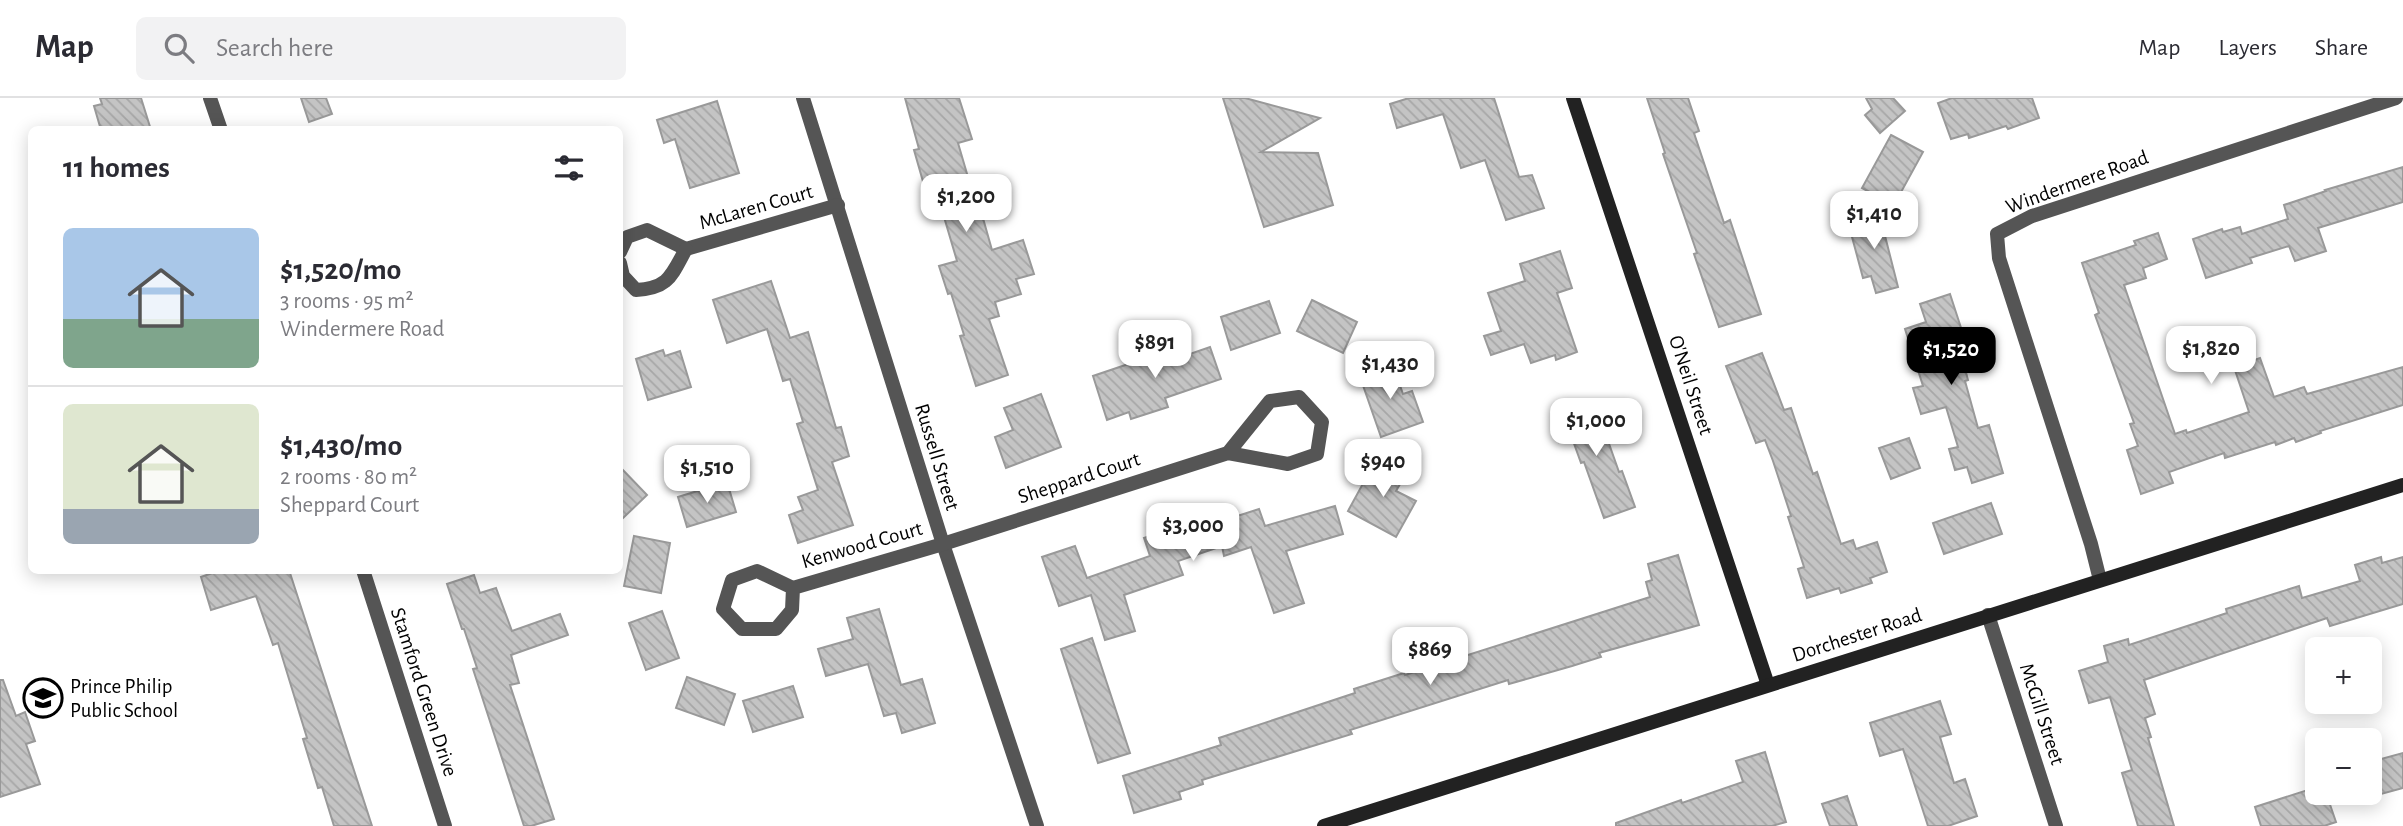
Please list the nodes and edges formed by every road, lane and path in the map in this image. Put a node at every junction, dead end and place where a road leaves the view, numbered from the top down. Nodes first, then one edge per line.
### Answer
1 (210, 98) edge
2 (803, 98) edge
3 (1573, 98) edge
4 (2396, 98) edge
5 (219, 126) edge
6 (838, 205) junction
7 (623, 246) edge
8 (686, 249) junction
9 (623, 276) edge
10 (1228, 453) junction
11 (2403, 485) edge
12 (943, 544) junction
13 (364, 574) edge
14 (2100, 580) junction
15 (793, 587) junction
16 (1988, 615) junction
17 (1768, 685) junction
18 (445, 826) edge
19 (1037, 826) edge
20 (1324, 826) edge
21 (2056, 826) edge

1 - 5 street
2 - 6 street, Russell Street
3 - 17 main road, O'Neil Street
4 - 14 street, Windermere Road
6 - 8 street, McLaren Court
6 - 12 street, Russell Street
7 - 8 street, McLaren Court
8 - 9 street, McLaren Court
10 - 10 street, Sheppard Court
10 - 12 street, Sheppard Court
11 - 14 main road, Dorchester Road
12 - 15 street, Kenwood Court
12 - 19 street, Russell Street
13 - 18 street, Stamford Green Drive
14 - 16 main road, Dorchester Road
15 - 15 street, Kenwood Court
16 - 17 main road, Dorchester Road
16 - 21 street, McGill Street
17 - 20 main road, Dorchester Road

